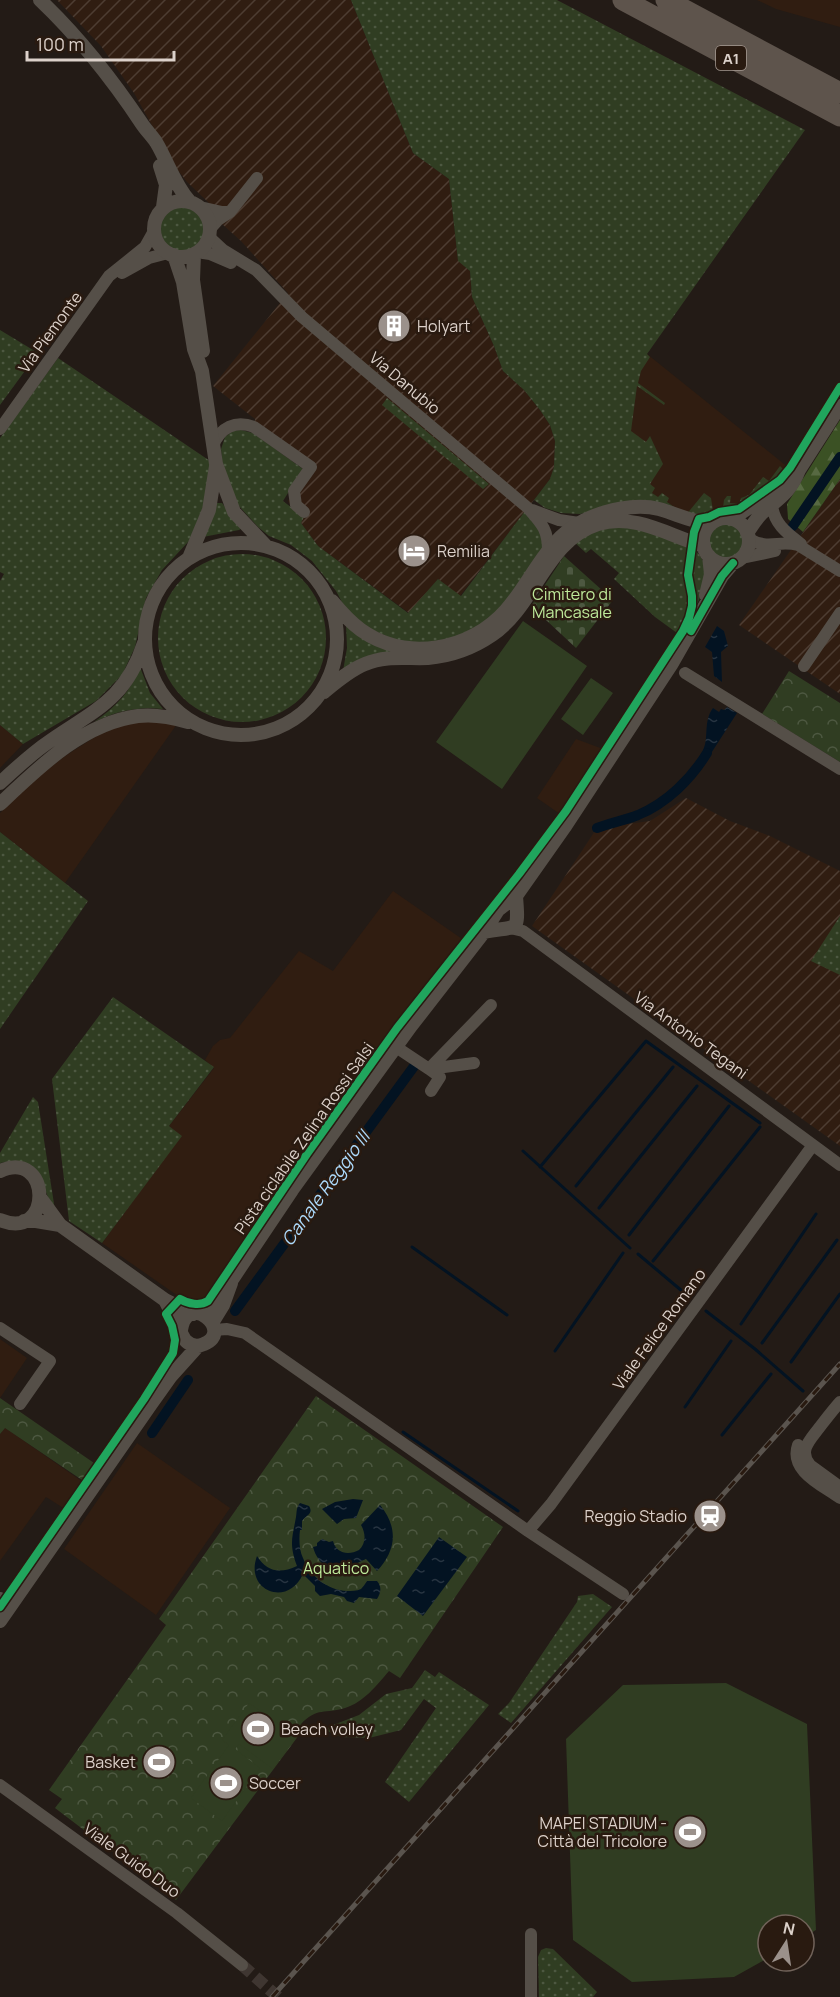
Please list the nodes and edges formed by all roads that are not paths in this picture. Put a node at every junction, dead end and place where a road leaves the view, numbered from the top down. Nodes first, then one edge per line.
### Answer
1 (40, 0) edge
2 (623, 0) edge
3 (666, 0) edge
4 (840, 93) edge
5 (840, 116) edge
6 (147, 131) junction
7 (256, 178) dead end
8 (195, 204) junction
9 (163, 207) junction
10 (230, 212) junction
11 (154, 231) junction
12 (210, 233) junction
13 (195, 253) junction
14 (171, 254) junction
15 (265, 279) junction
16 (105, 283) junction
17 (202, 371) junction
18 (840, 406) edge
19 (0, 429) edge
20 (213, 446) junction
21 (216, 464) junction
22 (799, 470) junction
23 (771, 506) junction
24 (528, 508) junction
25 (304, 512) dead end
26 (732, 519) junction
27 (579, 523) junction
28 (711, 524) junction
29 (748, 536) junction
30 (266, 546) junction
31 (548, 550) junction
32 (706, 551) junction
33 (809, 551) junction
34 (189, 558) junction
35 (737, 560) junction
36 (840, 571) edge
37 (327, 595) junction
38 (840, 613) edge
39 (693, 628) junction
40 (145, 639) junction
41 (804, 666) dead end
42 (685, 673) dead end
43 (315, 700) junction
44 (201, 725) junction
45 (840, 769) edge
46 (0, 783) edge
47 (0, 804) edge
48 (510, 920) junction
49 (491, 1005) dead end
50 (396, 1047) junction
51 (474, 1063) dead end
52 (429, 1069) junction
53 (431, 1091) dead end
54 (813, 1145) junction
55 (840, 1165) edge
56 (0, 1171) edge
57 (41, 1199) junction
58 (24, 1221) junction
59 (1, 1223) edge
60 (60, 1226) junction
61 (233, 1278) junction
62 (165, 1300) junction
63 (197, 1314) junction
64 (0, 1328) edge
65 (213, 1330) junction
66 (182, 1334) junction
67 (198, 1346) junction
68 (171, 1376) junction
69 (840, 1402) edge
70 (20, 1404) dead end
71 (825, 1419) junction
72 (840, 1487) edge
73 (840, 1498) edge
74 (528, 1531) junction
75 (622, 1594) dead end
76 (5, 1602) edge
77 (0, 1621) edge
78 (0, 1785) edge
79 (531, 1934) dead end
80 (242, 1965) tunnel mouth
81 (531, 1997) edge

1 - 6 street
2 - 5 highway, A1
3 - 4 highway, A1
6 - 8 street
6 - 9 street
7 - 10 street
8 - 9 street
8 - 10 street
8 - 12 street
9 - 11 street
10 - 12 street
11 - 14 street
11 - 16 street, Via Piemonte
12 - 13 street
12 - 15 street, Via Danubio
13 - 14 street
13 - 15 street, Via Danubio
13 - 17 street
14 - 16 street, Via Piemonte
14 - 17 street
15 - 24 street, Via Danubio
16 - 19 street, Via Piemonte
17 - 20 street
18 - 22 street
20 - 21 street
20 - 25 street
21 - 30 street
21 - 34 street
22 - 23 street
22 - 26 street
23 - 29 street
23 - 33 street
24 - 27 street, Via Danubio
24 - 31 street, Via Danubio
26 - 28 street
26 - 29 street
27 - 28 street
27 - 31 street
28 - 32 street
29 - 33 street
29 - 35 street
30 - 34 street
30 - 37 street
31 - 37 street
32 - 35 street
32 - 39 street
32 - 43 street
33 - 35 street
33 - 36 street
34 - 40 street
35 - 39 street
37 - 43 street
38 - 41 street
39 - 48 street
40 - 44 street
40 - 46 street
42 - 45 street
43 - 44 street
44 - 47 street
48 - 50 street
48 - 54 street, Via Antonio Tegani
49 - 52 street
50 - 52 street
50 - 61 street
51 - 52 street
52 - 53 street
54 - 55 street, Via Antonio Tegani
54 - 74 street, Viale Felice Romano
56 - 57 street
57 - 58 street
57 - 60 street
58 - 59 street
58 - 60 street
60 - 62 street
61 - 63 street
61 - 65 street
62 - 63 street
62 - 66 street
63 - 65 street
63 - 66 street
64 - 70 street
65 - 67 street
65 - 74 street
66 - 67 street
66 - 68 street
67 - 68 street
68 - 76 street
69 - 71 street
71 - 72 street
71 - 73 street
74 - 75 street
76 - 77 street
78 - 80 street, Viale Guido Duo
79 - 81 street

